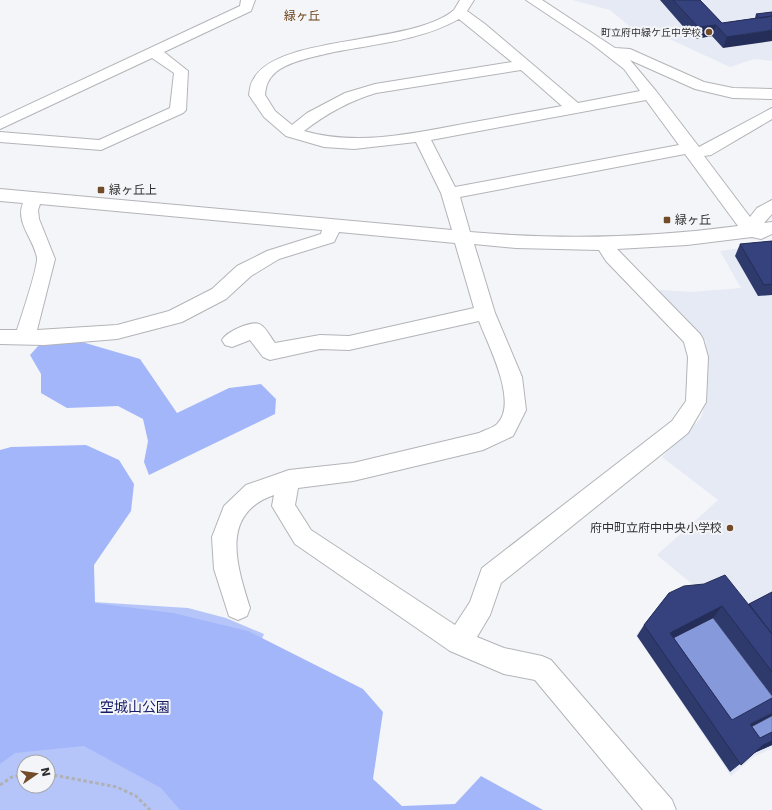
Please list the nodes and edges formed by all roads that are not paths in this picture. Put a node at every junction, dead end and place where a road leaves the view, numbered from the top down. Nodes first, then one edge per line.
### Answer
1 (248, 0) edge
2 (533, 0) edge
3 (462, 4) edge
4 (154, 52) junction
5 (611, 52) junction
6 (523, 64) junction
7 (651, 94) junction
8 (772, 94) edge
9 (574, 108) junction
10 (772, 114) edge
11 (0, 124) edge
12 (292, 133) junction
13 (0, 137) edge
14 (421, 137) junction
15 (692, 150) junction
16 (450, 193) junction
17 (0, 195) edge
18 (34, 198) junction
19 (772, 206) edge
20 (333, 225) junction
21 (772, 228) edge
22 (750, 230) junction
23 (464, 236) junction
24 (772, 237) edge
25 (605, 244) junction
26 (484, 313) junction
27 (0, 337) edge
28 (25, 338) junction
29 (232, 340) dead end
30 (288, 480) junction
31 (238, 608) dead end
32 (459, 642) junction
33 (662, 810) edge

1 - 4 street
2 - 5 street
3 - 6 street
3 - 12 street
4 - 11 street
4 - 13 street
5 - 7 street
5 - 8 street
6 - 9 street
6 - 12 street
7 - 9 street
7 - 15 street
9 - 14 street
10 - 15 street
12 - 14 street
14 - 16 street
15 - 16 street
15 - 22 street
16 - 23 street
17 - 18 street
18 - 20 street
18 - 28 street
19 - 22 street
20 - 23 street
20 - 28 street
21 - 22 street
22 - 24 street
22 - 25 street
23 - 25 street
23 - 26 street
25 - 32 street
26 - 29 street
26 - 30 street
27 - 28 street
30 - 31 street
30 - 32 street
32 - 33 street

